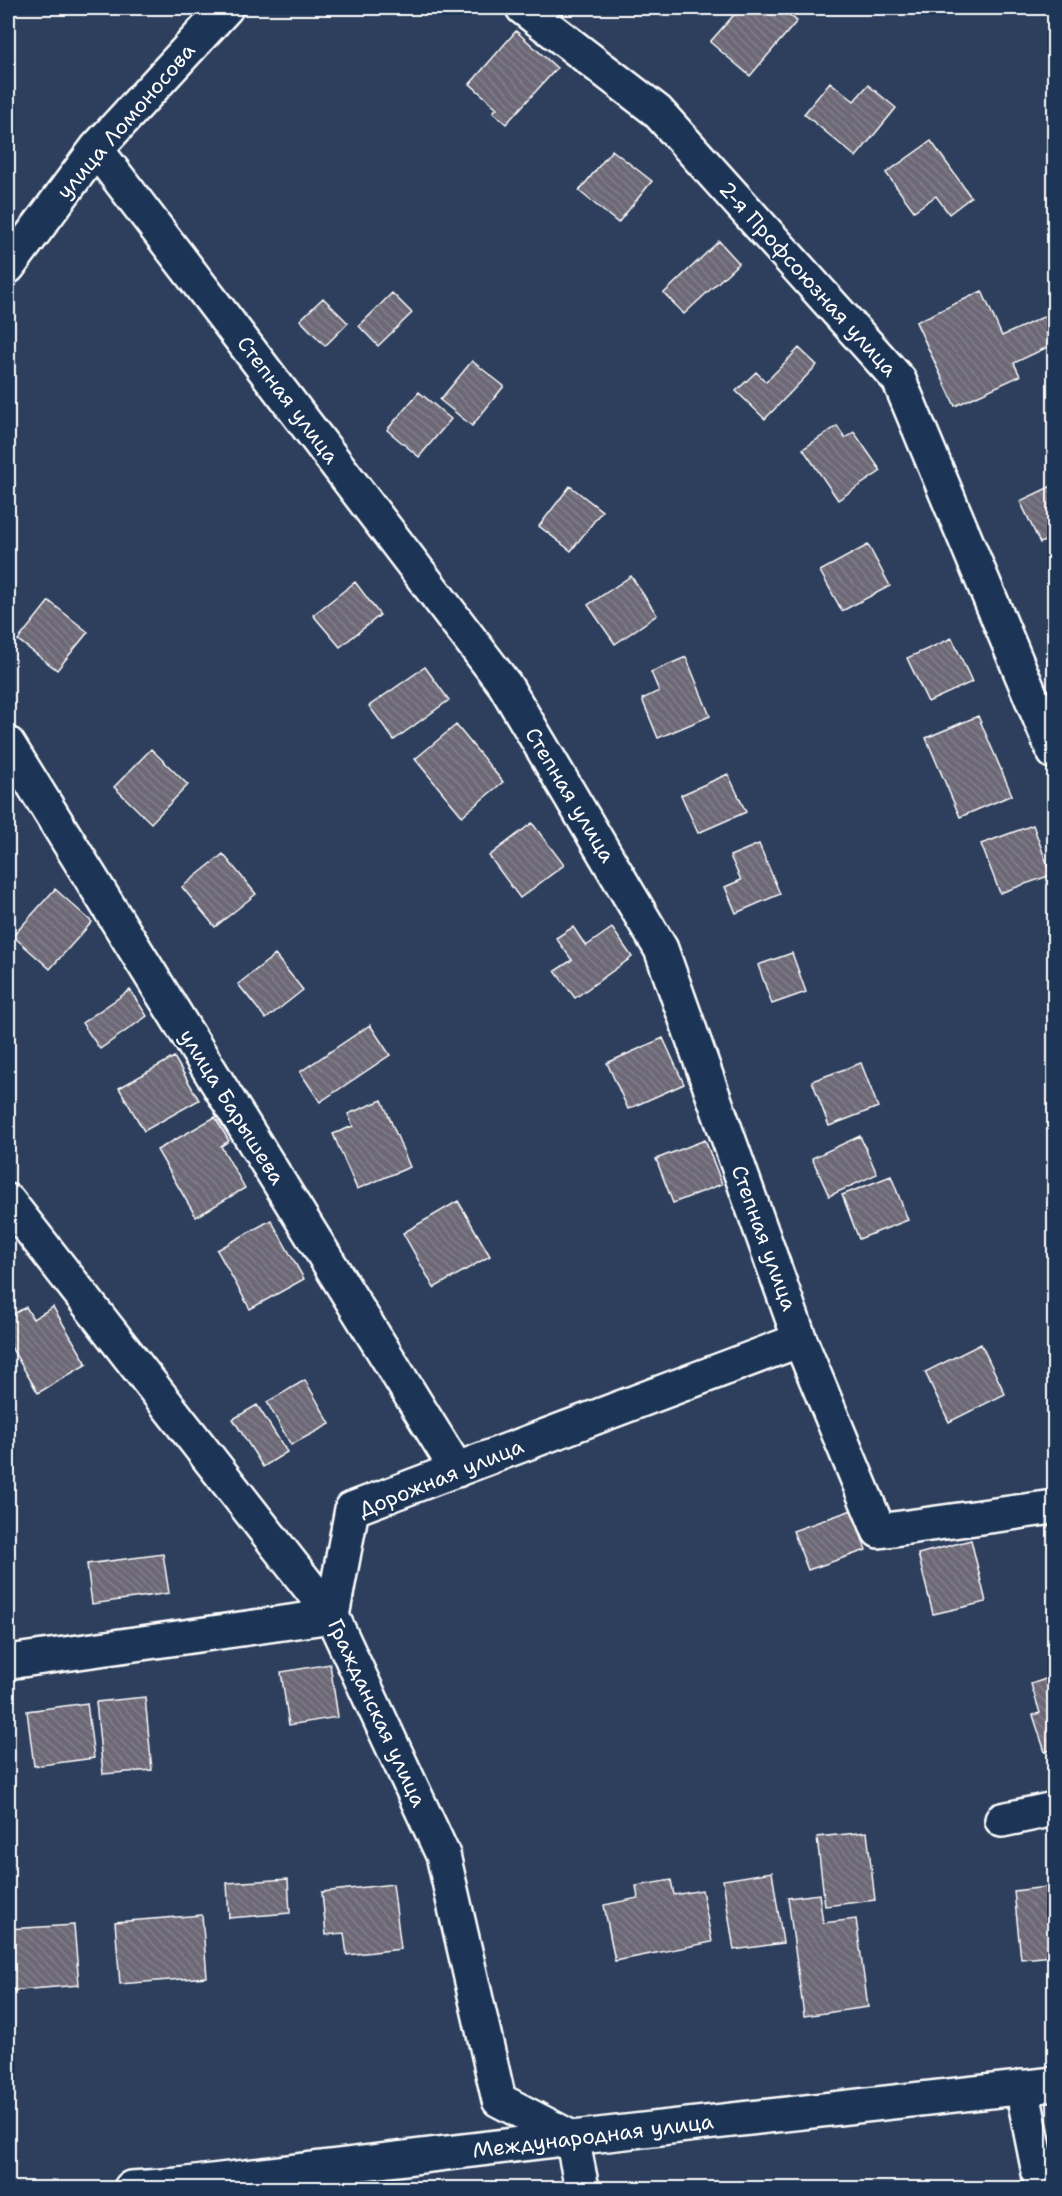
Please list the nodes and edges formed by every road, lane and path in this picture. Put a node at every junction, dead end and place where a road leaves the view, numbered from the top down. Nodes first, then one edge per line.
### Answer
1 (226, 8) edge
2 (523, 8) edge
3 (96, 149) junction
4 (8, 267) edge
5 (8, 744) edge
6 (1054, 752) edge
7 (8, 1201) edge
8 (800, 1340) junction
9 (457, 1470) junction
10 (1054, 1507) edge
11 (332, 1616) junction
12 (8, 1662) edge
13 (1054, 1809) edge
14 (1002, 1820) dead end
15 (1054, 2084) edge
16 (1022, 2088) junction
17 (572, 2138) junction
18 (179, 2187) edge
19 (131, 2188) edge
20 (582, 2188) edge
21 (1042, 2188) edge

1 - 3 street, улица Ломоносова
2 - 6 street, 2-я Профсоюзная улица
3 - 4 street, улица Ломоносова
3 - 8 street, Степная улица
5 - 9 street, улица Барышева
7 - 11 street, Гражданская улица
8 - 9 street, Дорожная улица
8 - 10 street, Степная улица
9 - 11 street, Дорожная улица
11 - 12 street
11 - 17 street, Гражданская улица
13 - 14 street
15 - 16 street, Международная улица
16 - 17 street, Международная улица
16 - 21 street
17 - 18 street, Международная улица
17 - 20 street
18 - 19 street, Международная улица

